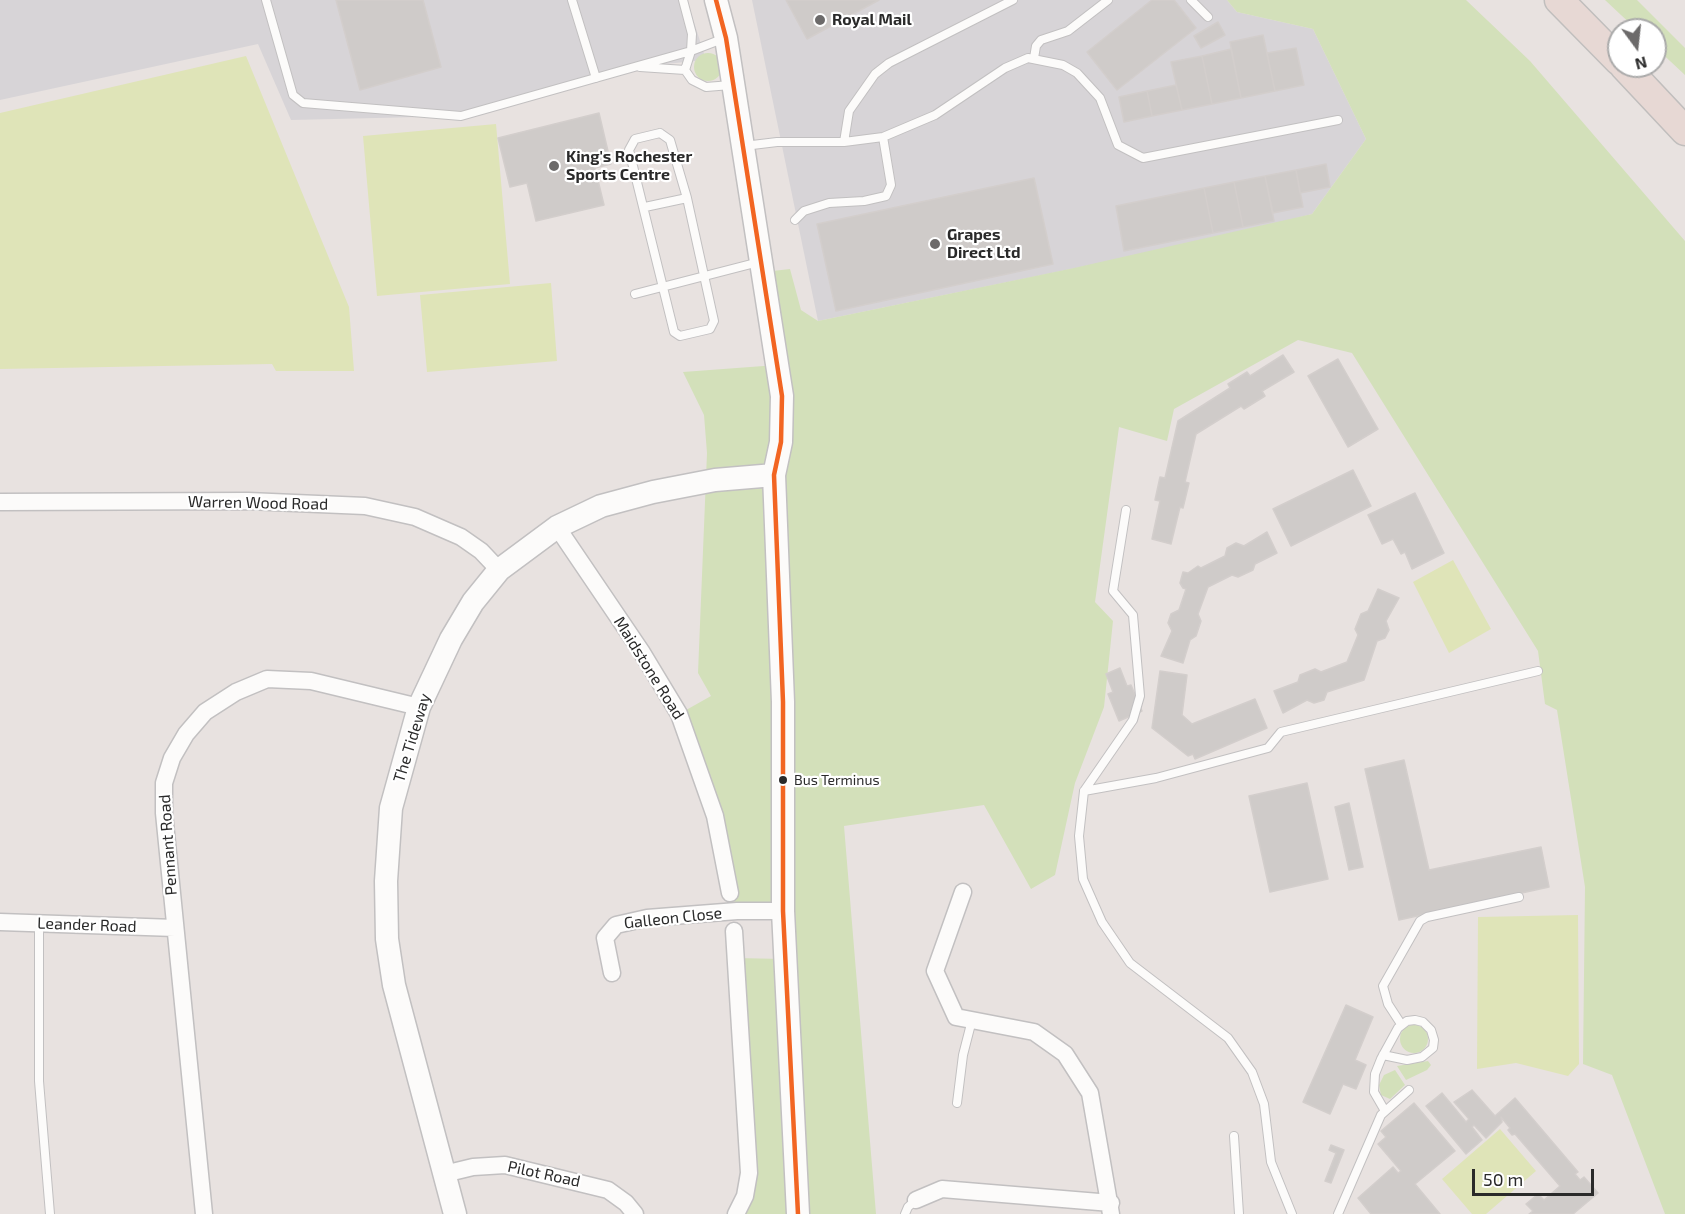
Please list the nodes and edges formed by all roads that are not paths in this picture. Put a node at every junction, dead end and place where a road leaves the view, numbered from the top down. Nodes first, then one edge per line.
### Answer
1 (266, 0) edge
2 (572, 0) edge
3 (683, 0) edge
4 (716, 0) edge
5 (1013, 0) edge
6 (1108, 0) edge
7 (1191, 0) edge
8 (1559, 0) edge
9 (1208, 17) dead end
10 (726, 38) junction
11 (1607, 49) edge
12 (691, 51) junction
13 (1034, 58) junction
14 (634, 67) junction
15 (685, 70) junction
16 (596, 78) junction
17 (1635, 78) edge
18 (734, 85) junction
19 (1338, 120) dead end
20 (1685, 131) edge
21 (882, 137) junction
22 (844, 142) junction
23 (744, 146) junction
24 (687, 198) junction
25 (645, 207) junction
26 (795, 220) dead end
27 (763, 261) junction
28 (705, 275) junction
29 (663, 286) junction
30 (635, 294) dead end
31 (774, 475) junction
32 (0, 502) edge
33 (1126, 510) dead end
34 (556, 527) junction
35 (499, 570) junction
36 (1538, 671) dead end
37 (419, 707) junction
38 (1084, 791) junction
39 (963, 892) dead end
40 (730, 893) dead end
41 (1519, 897) dead end
42 (783, 912) junction
43 (0, 922) edge
44 (39, 924) junction
45 (175, 928) junction
46 (734, 931) dead end
47 (612, 973) dead end
48 (972, 1020) junction
49 (1401, 1024) junction
50 (1383, 1055) junction
51 (1409, 1090) dead end
52 (957, 1103) dead end
53 (1384, 1111) junction
54 (1234, 1136) dead end
55 (444, 1174) junction
56 (916, 1200) joint
57 (1111, 1208) edge
58 (50, 1214) edge
59 (204, 1214) edge
60 (455, 1214) edge
61 (635, 1214) edge
62 (736, 1214) edge
63 (798, 1214) edge
64 (905, 1214) edge
65 (1239, 1214) edge
66 (1292, 1214) edge
67 (1338, 1214) edge

1 - 16 lane
2 - 16 lane
3 - 12 lane
4 - 10 main road
5 - 22 lane
6 - 13 lane
7 - 9 lane
8 - 11 highway
10 - 12 lane
10 - 18 main road
12 - 14 lane
12 - 15 lane
13 - 19 lane
13 - 21 lane
14 - 15 lane
14 - 16 lane
15 - 18 lane
17 - 20 highway
18 - 23 main road
21 - 22 lane
21 - 26 lane
22 - 23 lane
23 - 27 main road
24 - 25 lane
24 - 25 lane
24 - 28 lane
25 - 29 lane
27 - 28 lane
27 - 31 main road
28 - 29 lane
28 - 29 lane
29 - 30 lane
31 - 34 main road, The Tideway
31 - 42 main road
32 - 35 street, Warren Wood Road
33 - 38 lane
34 - 35 main road, The Tideway
34 - 40 street, Maidstone Road
35 - 37 main road, The Tideway
36 - 38 lane
37 - 45 street, Pennant Road
37 - 55 main road, The Tideway
38 - 66 lane
39 - 48 street
41 - 49 lane
42 - 47 street, Galleon Close
42 - 63 main road
43 - 44 street, Leander Road
44 - 45 street, Leander Road
44 - 58 lane
45 - 59 street, Pennant Road
46 - 62 street
48 - 52 lane
48 - 57 street
49 - 50 lane
49 - 50 lane
50 - 53 lane
51 - 53 lane
53 - 67 lane
54 - 65 lane
55 - 60 main road, The Tideway
55 - 61 street, Pilot Road
56 - 57 street
56 - 64 lane

